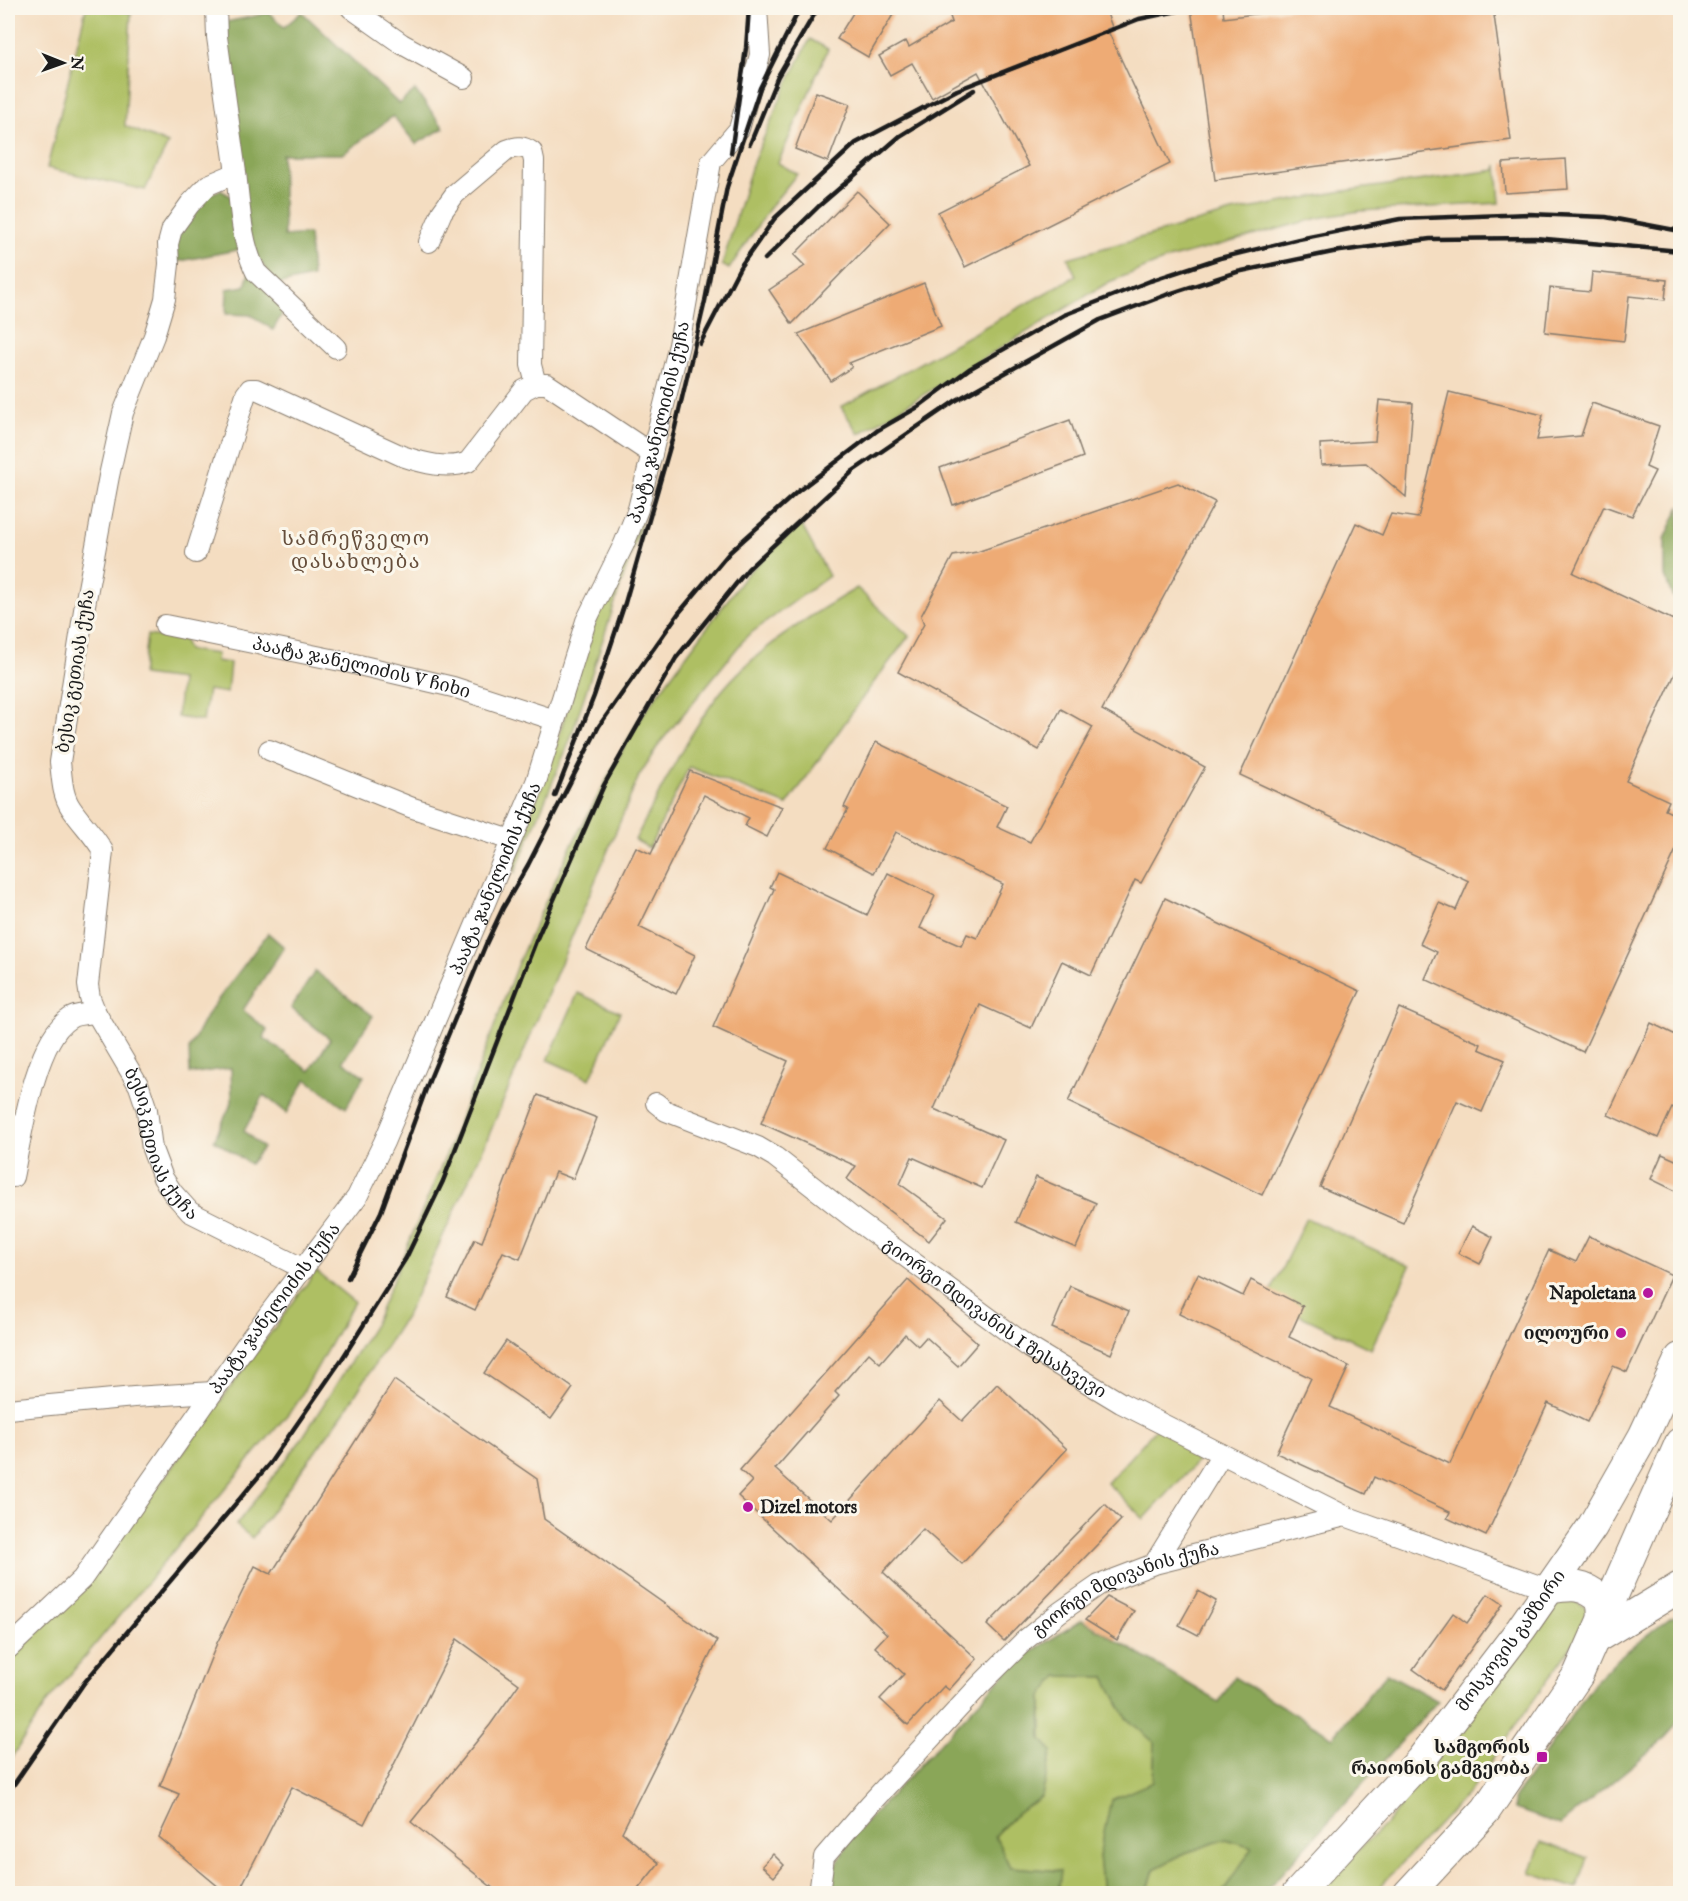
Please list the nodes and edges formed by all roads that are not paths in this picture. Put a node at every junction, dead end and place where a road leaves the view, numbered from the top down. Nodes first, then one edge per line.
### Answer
1 (216, 8) edge
2 (351, 8) edge
3 (757, 8) edge
4 (464, 78) dead end
5 (236, 174) junction
6 (429, 243) dead end
7 (336, 348) dead end
8 (536, 384) junction
9 (652, 454) junction
10 (196, 554) dead end
11 (165, 625) dead end
12 (555, 720) junction
13 (269, 750) dead end
14 (511, 840) junction
15 (96, 1013) junction
16 (656, 1103) dead end
17 (13, 1178) dead end
18 (304, 1269) junction
19 (1680, 1358) edge
20 (213, 1392) junction
21 (8, 1409) edge
22 (1680, 1433) edge
23 (1680, 1443) edge
24 (1221, 1454) junction
25 (1345, 1516) junction
26 (1592, 1527) junction
27 (1154, 1564) junction
28 (1680, 1587) edge
29 (1548, 1589) junction
30 (1600, 1629) junction
31 (8, 1649) edge
32 (819, 1893) edge
33 (1297, 1893) edge
34 (1408, 1893) edge

1 - 5 street
2 - 4 street
3 - 9 street, პაატა ჯანელიძის ქუჩა
5 - 7 street
5 - 15 street, ბესიკ გეთიას ქუჩა
6 - 8 street
8 - 9 street
8 - 10 street
9 - 12 street, პაატა ჯანელიძის ქუჩა
11 - 12 street, პაატა ჯანელიძის V ჩიხი
12 - 14 street, პაატა ჯანელიძის ქუჩა
13 - 14 street
14 - 18 street, პაატა ჯანელიძის ქუჩა
15 - 17 street
15 - 18 street, ბესიკ გეთიას ქუჩა
16 - 24 street, გიორგი მდივანის I შესახვევი
18 - 20 street, პაატა ჯანელიძის ქუჩა
19 - 26 main road, მოსკოვის გამზირი
20 - 21 street
20 - 31 street, პაატა ჯანელიძის ქუჩა
22 - 26 main road
23 - 30 main road
24 - 25 street, გიორგი მდივანის I შესახვევი
24 - 27 street
25 - 27 street, გიორგი მდივანის ქუჩა
25 - 29 street
26 - 29 main road, მოსკოვის გამზირი
27 - 32 street, გიორგი მდივანის ქუჩა
28 - 30 main road
29 - 30 main road
29 - 33 main road, მოსკოვის გამზირი
30 - 34 main road

